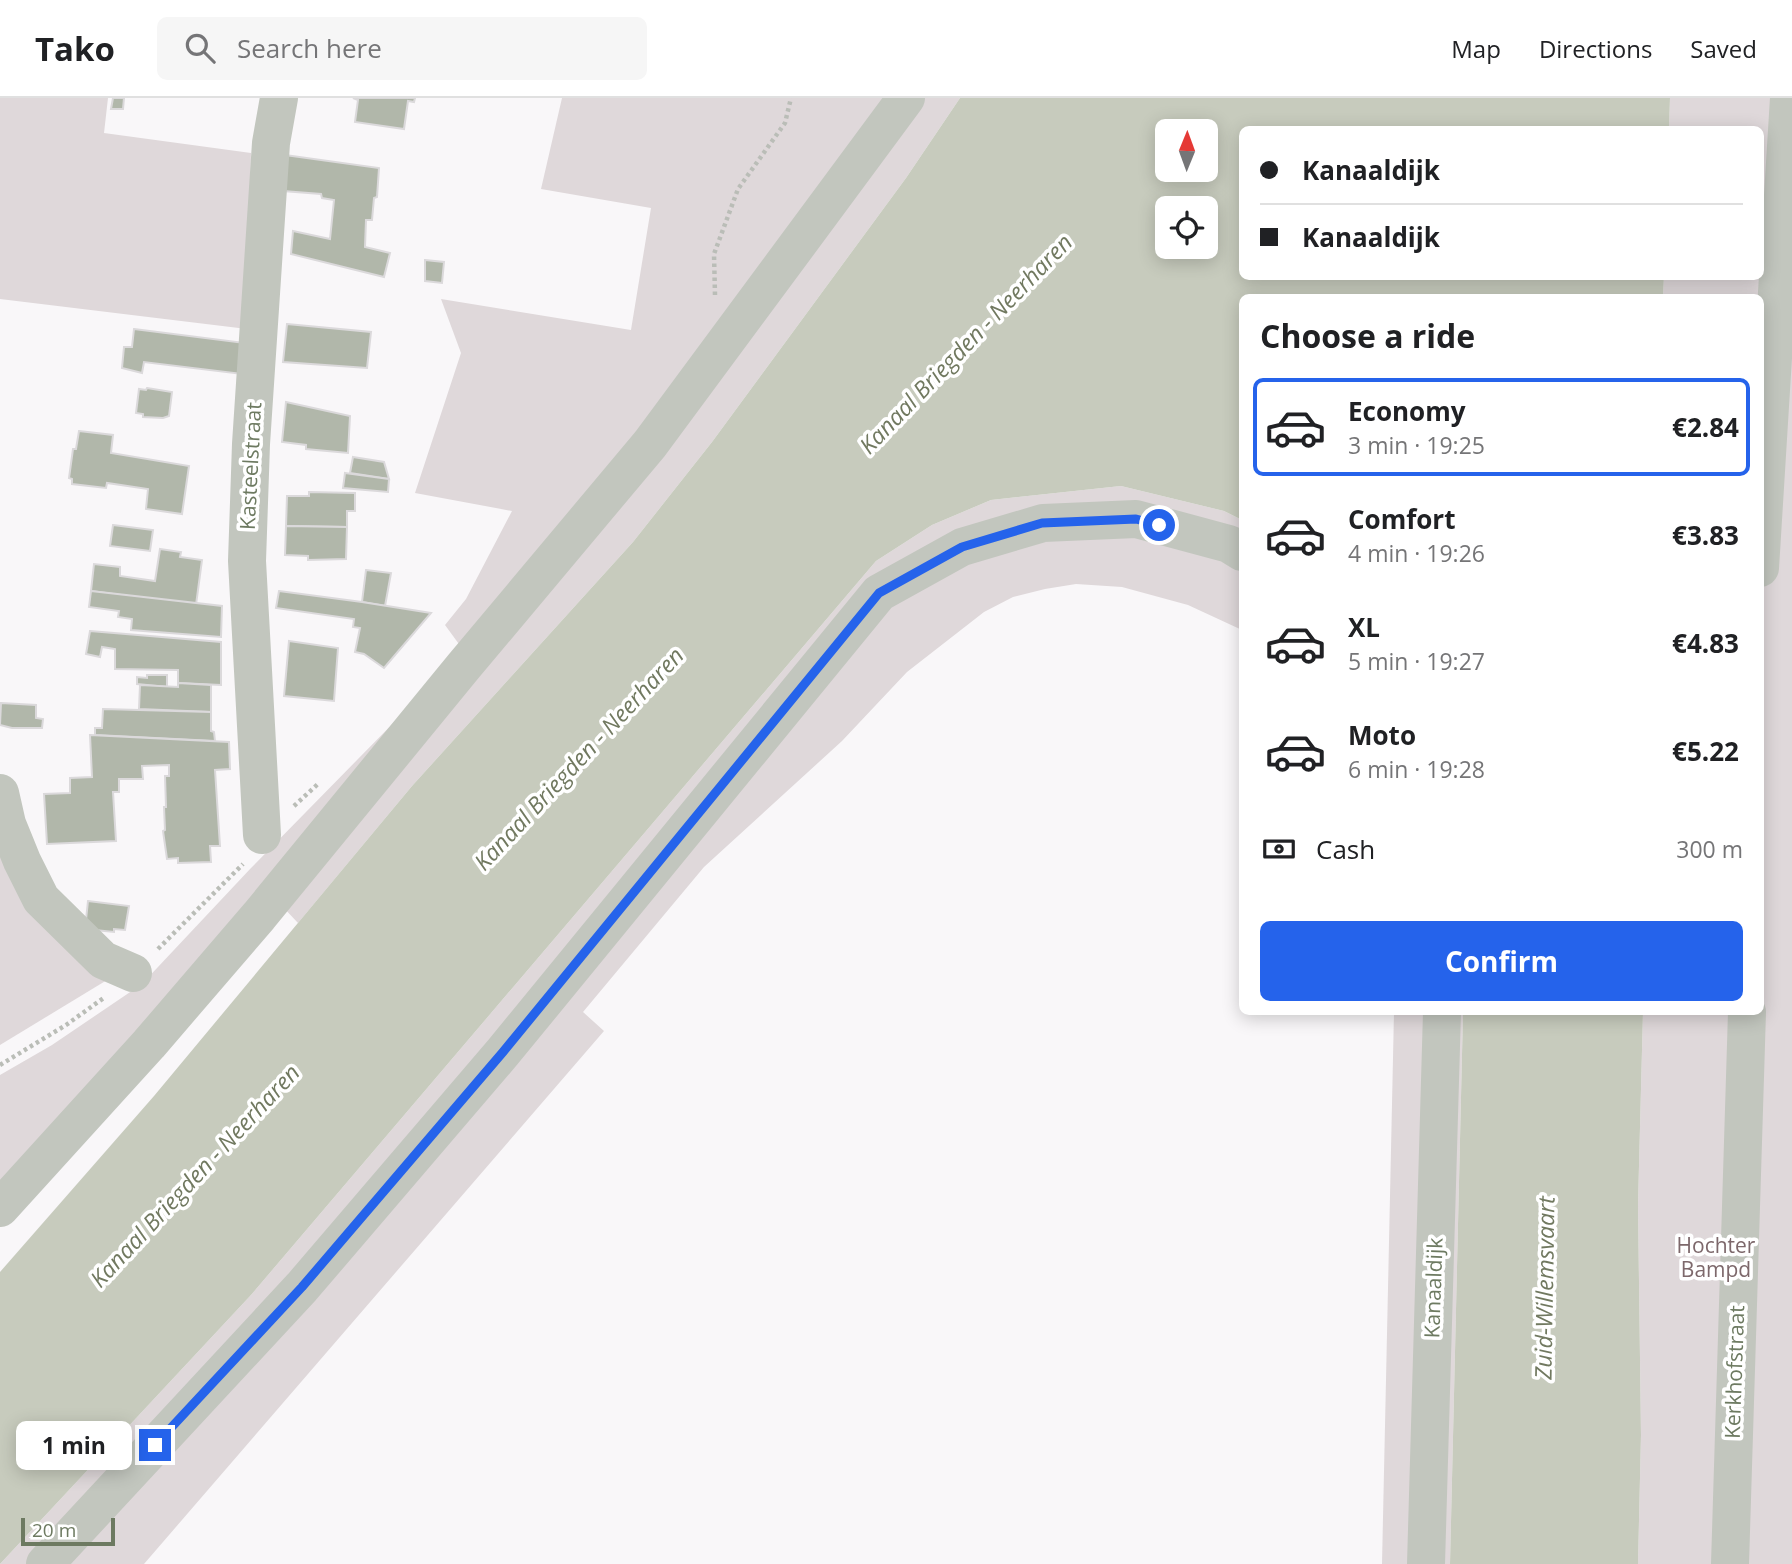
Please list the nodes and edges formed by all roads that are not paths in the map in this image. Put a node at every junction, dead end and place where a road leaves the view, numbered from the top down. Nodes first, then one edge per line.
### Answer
1 (279, 98) edge
2 (906, 98) edge
3 (1789, 98) edge
4 (1764, 503) edge
5 (1239, 550) edge
6 (0, 793) edge
7 (253, 849) road end
8 (133, 973) road end
9 (1442, 1015) edge
10 (1746, 1015) edge
11 (0, 1208) edge
12 (45, 1564) edge
13 (1426, 1564) edge
14 (1730, 1564) edge

1 - 7 street, Kasteelstraat
2 - 11 street
3 - 4 street
5 - 12 street
6 - 8 street
9 - 13 street, Kanaaldijk
10 - 14 street, Kerkhofstraat

